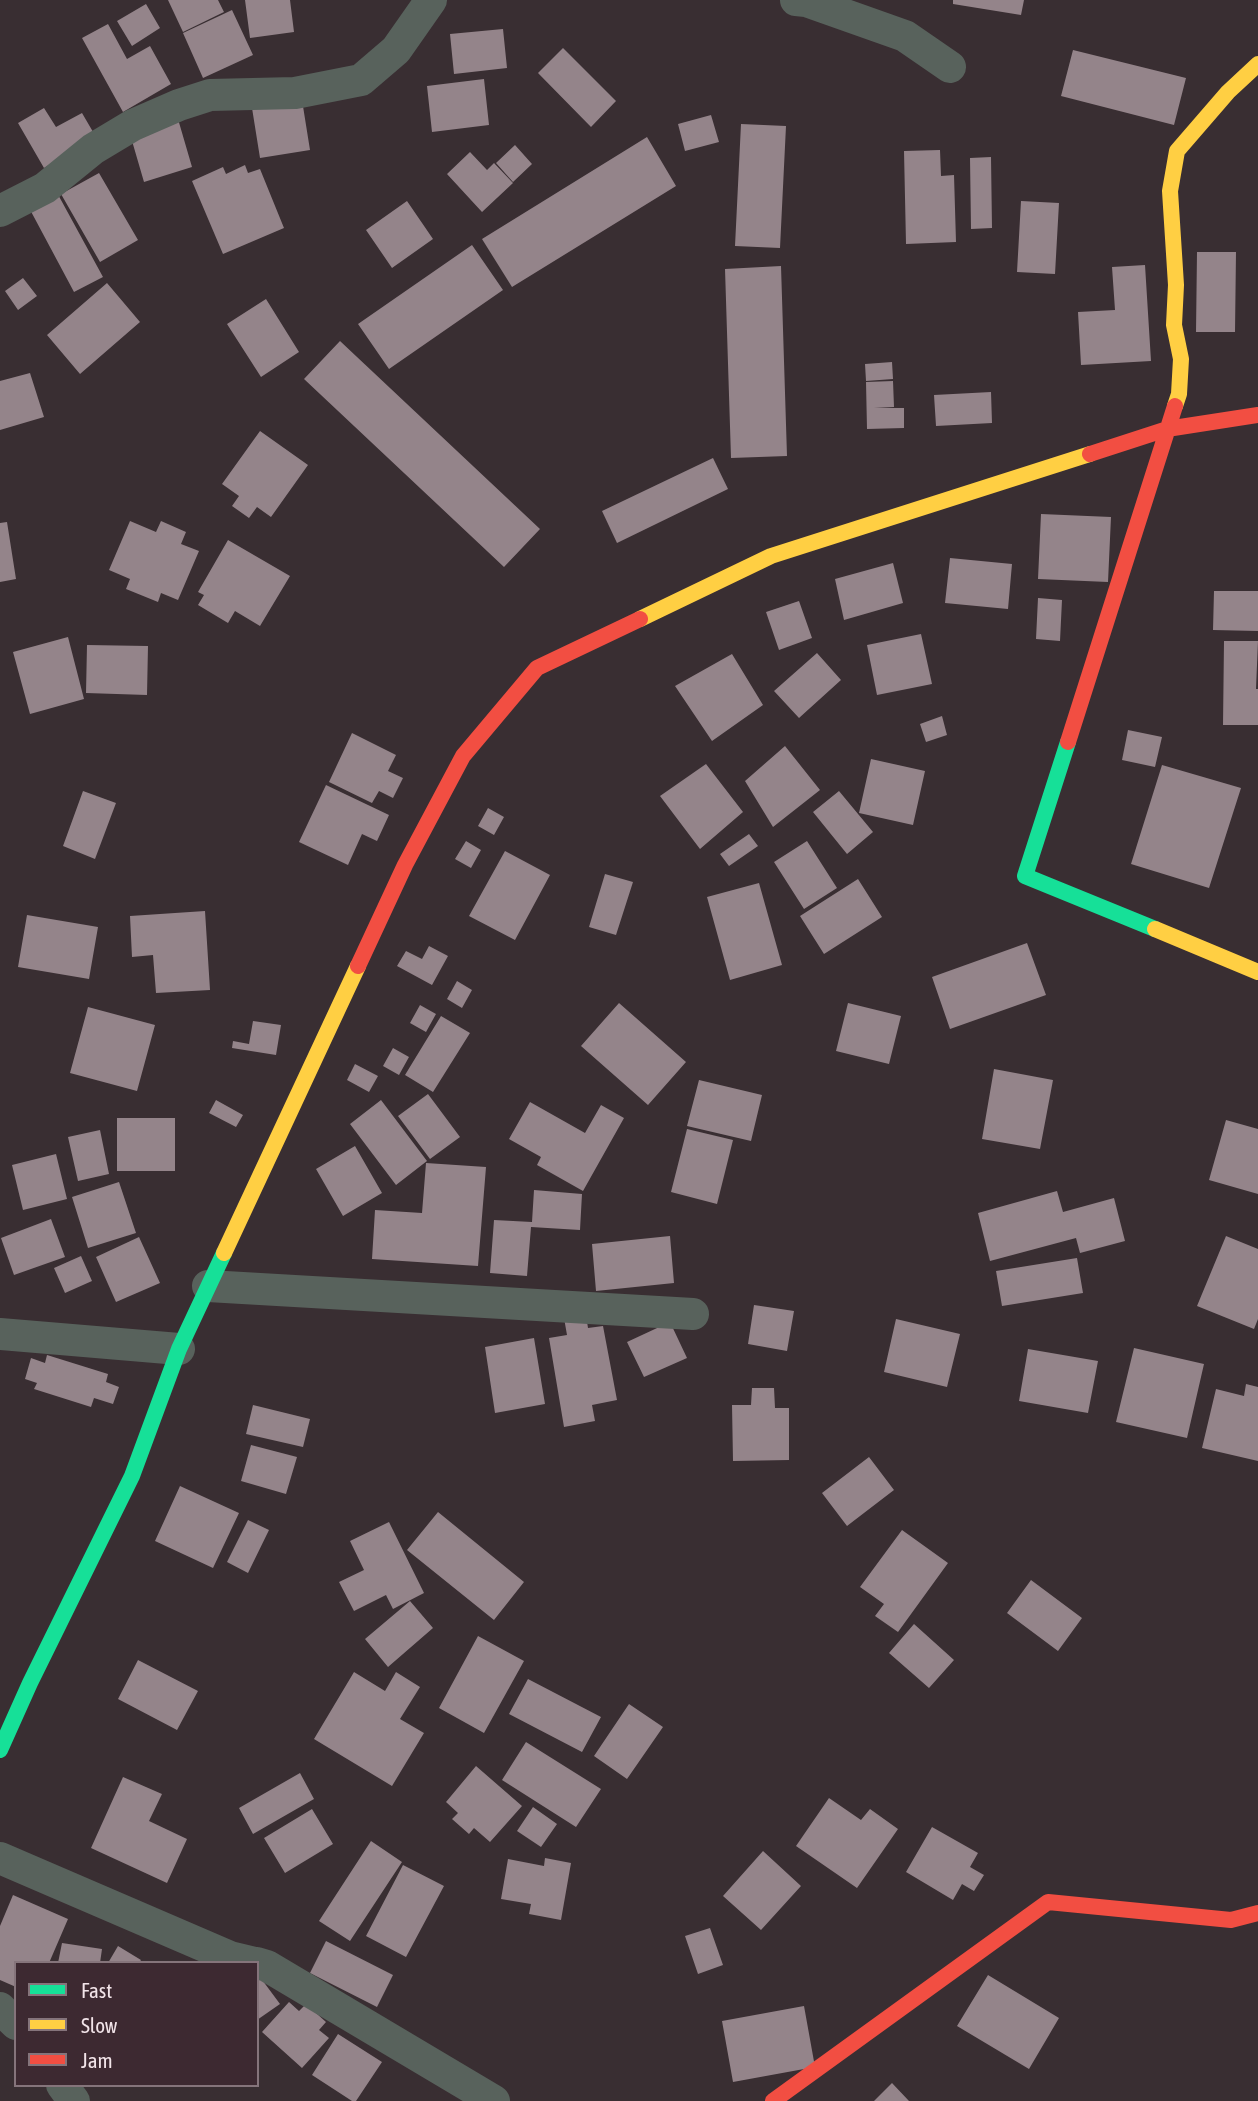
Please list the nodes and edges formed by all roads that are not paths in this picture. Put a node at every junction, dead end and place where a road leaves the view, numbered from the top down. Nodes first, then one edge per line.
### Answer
1 (431, 0) edge
2 (796, 0) edge
3 (1258, 64) edge
4 (950, 68) dead end
5 (0, 211) edge
6 (1258, 415) edge
7 (1167, 429) junction
8 (1258, 972) edge
9 (208, 1286) junction
10 (694, 1314) dead end
11 (0, 1334) edge
12 (179, 1349) junction
13 (0, 1750) edge
14 (0, 1858) edge
15 (1258, 1913) edge
16 (249, 1961) edge
17 (259, 1964) edge
18 (0, 2008) edge
19 (14, 2022) edge
20 (494, 2101) edge
21 (773, 2101) edge

1 - 5 street
2 - 4 street
3 - 7 street
6 - 7 street
7 - 8 street
7 - 9 street
9 - 10 street
9 - 12 street
11 - 12 street
12 - 13 street
14 - 16 street
15 - 21 street
17 - 20 street
18 - 19 street

